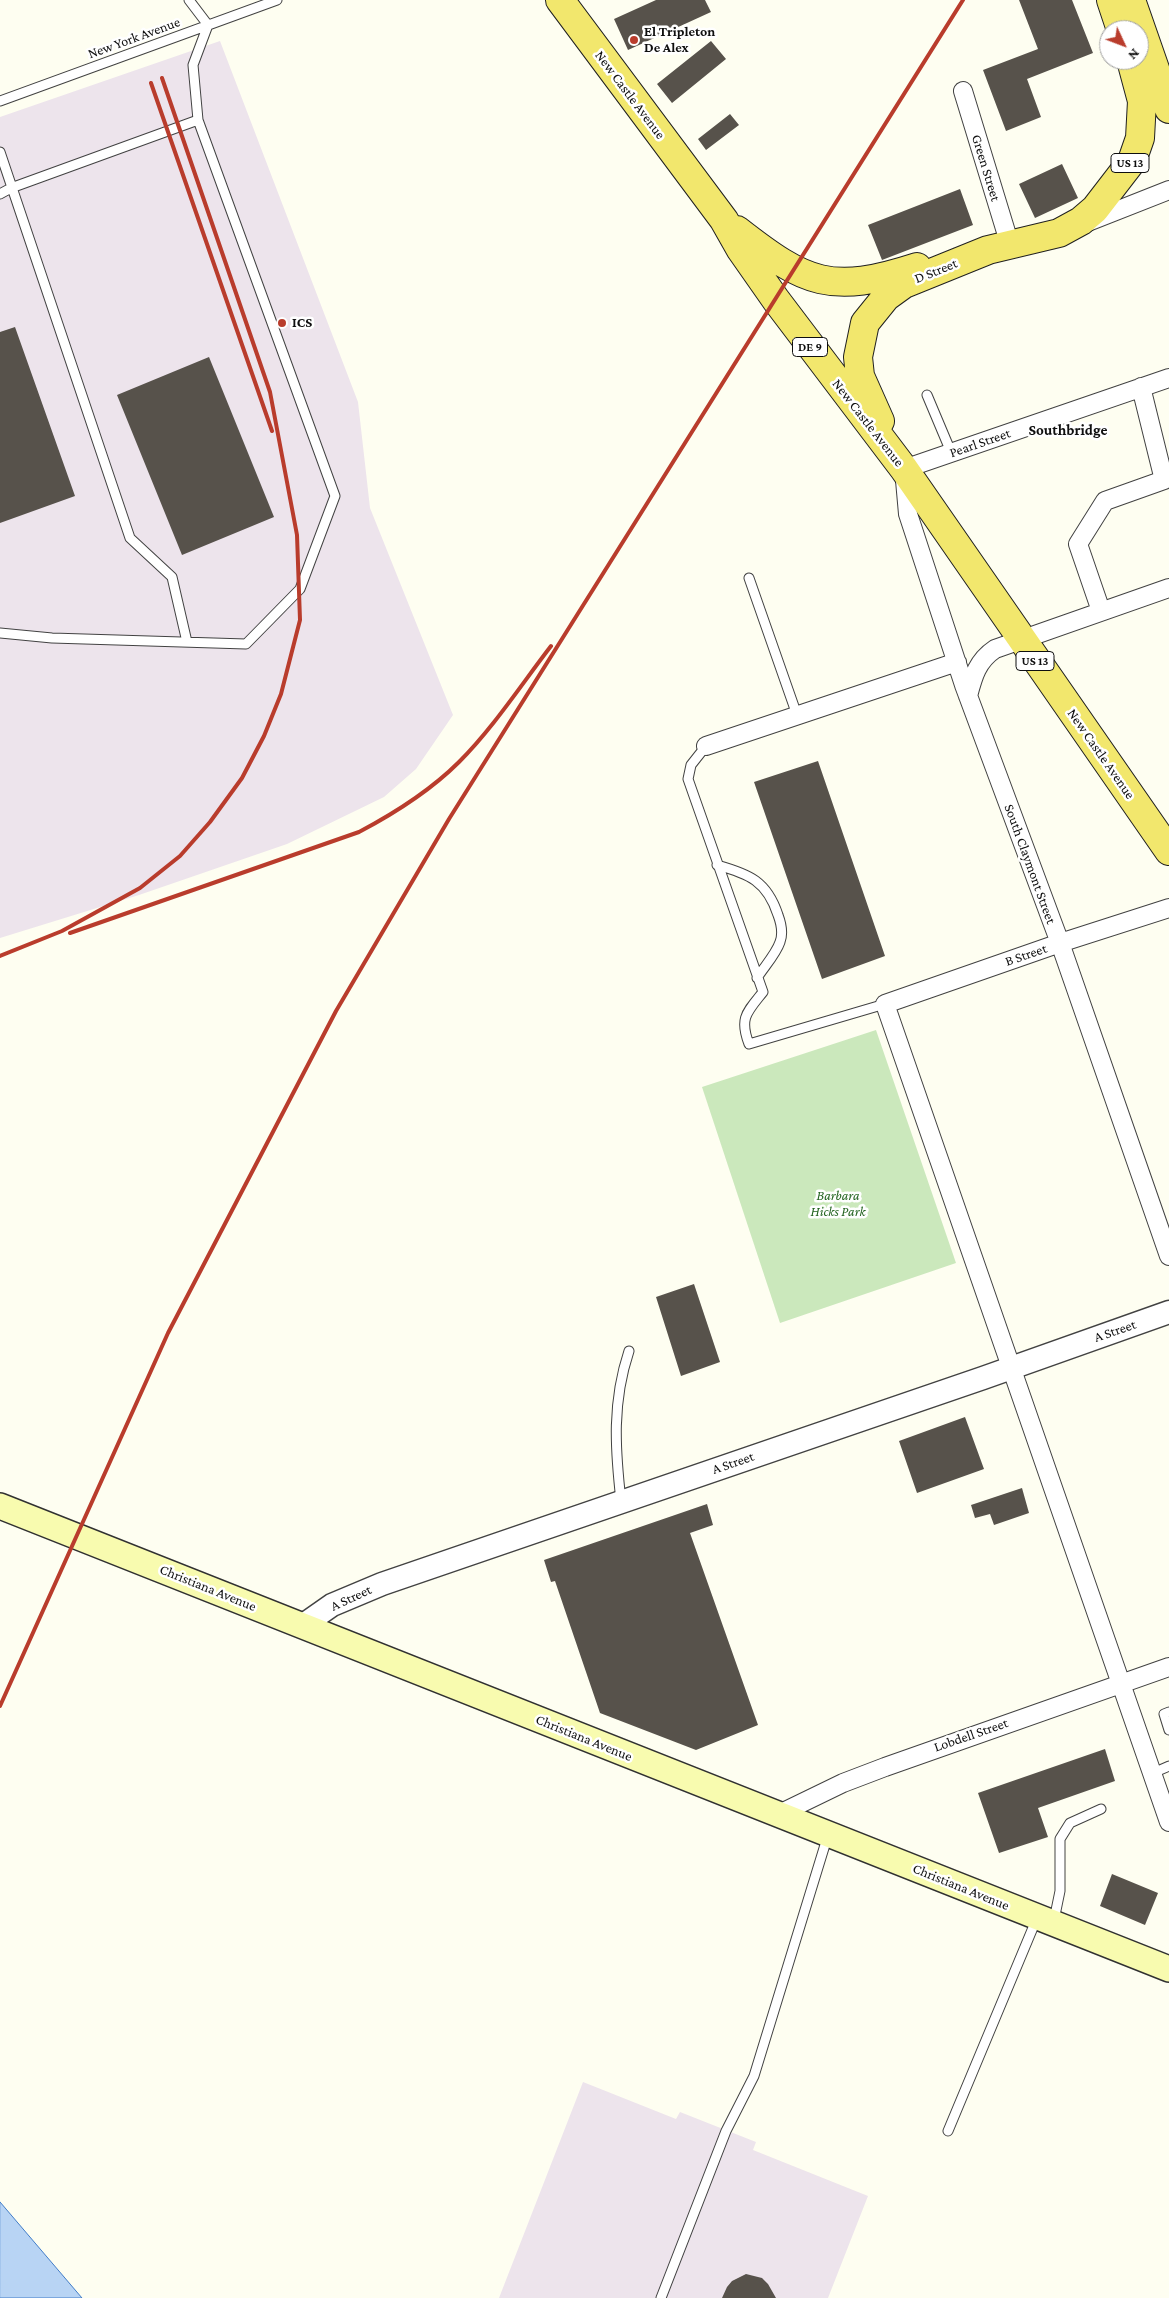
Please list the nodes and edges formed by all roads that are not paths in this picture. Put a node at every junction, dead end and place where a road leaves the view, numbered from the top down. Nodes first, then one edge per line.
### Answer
1 (189, 0) edge
2 (276, 0) edge
3 (1111, 0) edge
4 (1131, 0) edge
5 (572, 4) edge
6 (1118, 20) edge
7 (1134, 20) edge
8 (208, 25) junction
9 (1140, 70) edge
10 (1145, 70) edge
11 (963, 91) dead end
12 (0, 101) edge
13 (1169, 109) edge
14 (198, 120) junction
15 (0, 152) edge
16 (11, 188) junction
17 (1169, 190) edge
18 (0, 194) edge
19 (724, 220) junction
20 (1059, 233) junction
21 (999, 247) junction
22 (1169, 378) edge
23 (1141, 387) junction
24 (927, 395) dead end
25 (1163, 451) edge
26 (952, 452) junction
27 (904, 469) junction
28 (749, 578) dead end
29 (1169, 588) edge
30 (1101, 611) junction
31 (0, 633) edge
32 (1020, 640) junction
33 (187, 642) junction
34 (957, 662) junction
35 (968, 696) junction
36 (797, 715) junction
37 (706, 746) joint
38 (1169, 851) edge
39 (717, 865) junction
40 (1169, 908) edge
41 (1060, 943) junction
42 (757, 978) junction
43 (885, 1004) junction
44 (1169, 1256) edge
45 (1169, 1312) edge
46 (629, 1351) dead end
47 (1011, 1367) junction
48 (621, 1501) junction
49 (0, 1506) edge
50 (302, 1626) junction
51 (1169, 1667) edge
52 (1122, 1684) junction
53 (1169, 1712) edge
54 (1169, 1730) edge
55 (1169, 1766) edge
56 (1152, 1773) junction
57 (1101, 1809) dead end
58 (777, 1815) junction
59 (1169, 1822) edge
60 (828, 1835) junction
61 (1045, 1920) junction
62 (1169, 1969) edge
63 (948, 2131) dead end
64 (661, 2298) edge

1 - 8 lane
2 - 8 lane, New York Avenue
3 - 6 main road
4 - 7 main road, US 13
5 - 19 main road, New Castle Avenue / DE 9
8 - 12 lane, New York Avenue
8 - 14 lane
9 - 20 main road, US 13
10 - 13 main road, US 13
11 - 21 street, Green Street
14 - 16 lane
14 - 33 lane
15 - 16 lane
16 - 18 lane
16 - 33 lane
17 - 20 street, D Street
19 - 21 main road
19 - 27 main road, New Castle Avenue / DE 9
20 - 21 main road, D Street / US 13
21 - 27 main road, D Street / US 13
22 - 23 street, Pearl Street
23 - 25 street
23 - 26 street, Pearl Street
24 - 26 lane
25 - 30 street
26 - 27 street, Pearl Street
27 - 32 main road, New Castle Avenue / US 13
27 - 34 street, South Claymont Street
28 - 36 lane
29 - 30 street
30 - 32 street
31 - 33 lane
32 - 35 street
32 - 38 main road, New Castle Avenue / US 13
34 - 35 street, South Claymont Street
34 - 36 street
35 - 41 street, South Claymont Street
36 - 37 street
37 - 39 lane
39 - 42 lane
39 - 42 lane
40 - 41 street, B Street
41 - 43 street, B Street
41 - 44 street, South Claymont Street
42 - 43 lane
43 - 47 street
45 - 47 street, A Street
46 - 48 lane
47 - 48 street, A Street
47 - 52 street
48 - 50 street, A Street
49 - 50 main road, Christiana Avenue
50 - 58 main road, Christiana Avenue
51 - 52 street, Lobdell Street
52 - 56 street
52 - 58 street, Lobdell Street
53 - 54 lane
55 - 56 lane
56 - 59 street
57 - 61 lane
58 - 60 main road, Christiana Avenue
60 - 61 main road, Christiana Avenue
60 - 64 lane
61 - 62 main road, Christiana Avenue
61 - 63 lane

